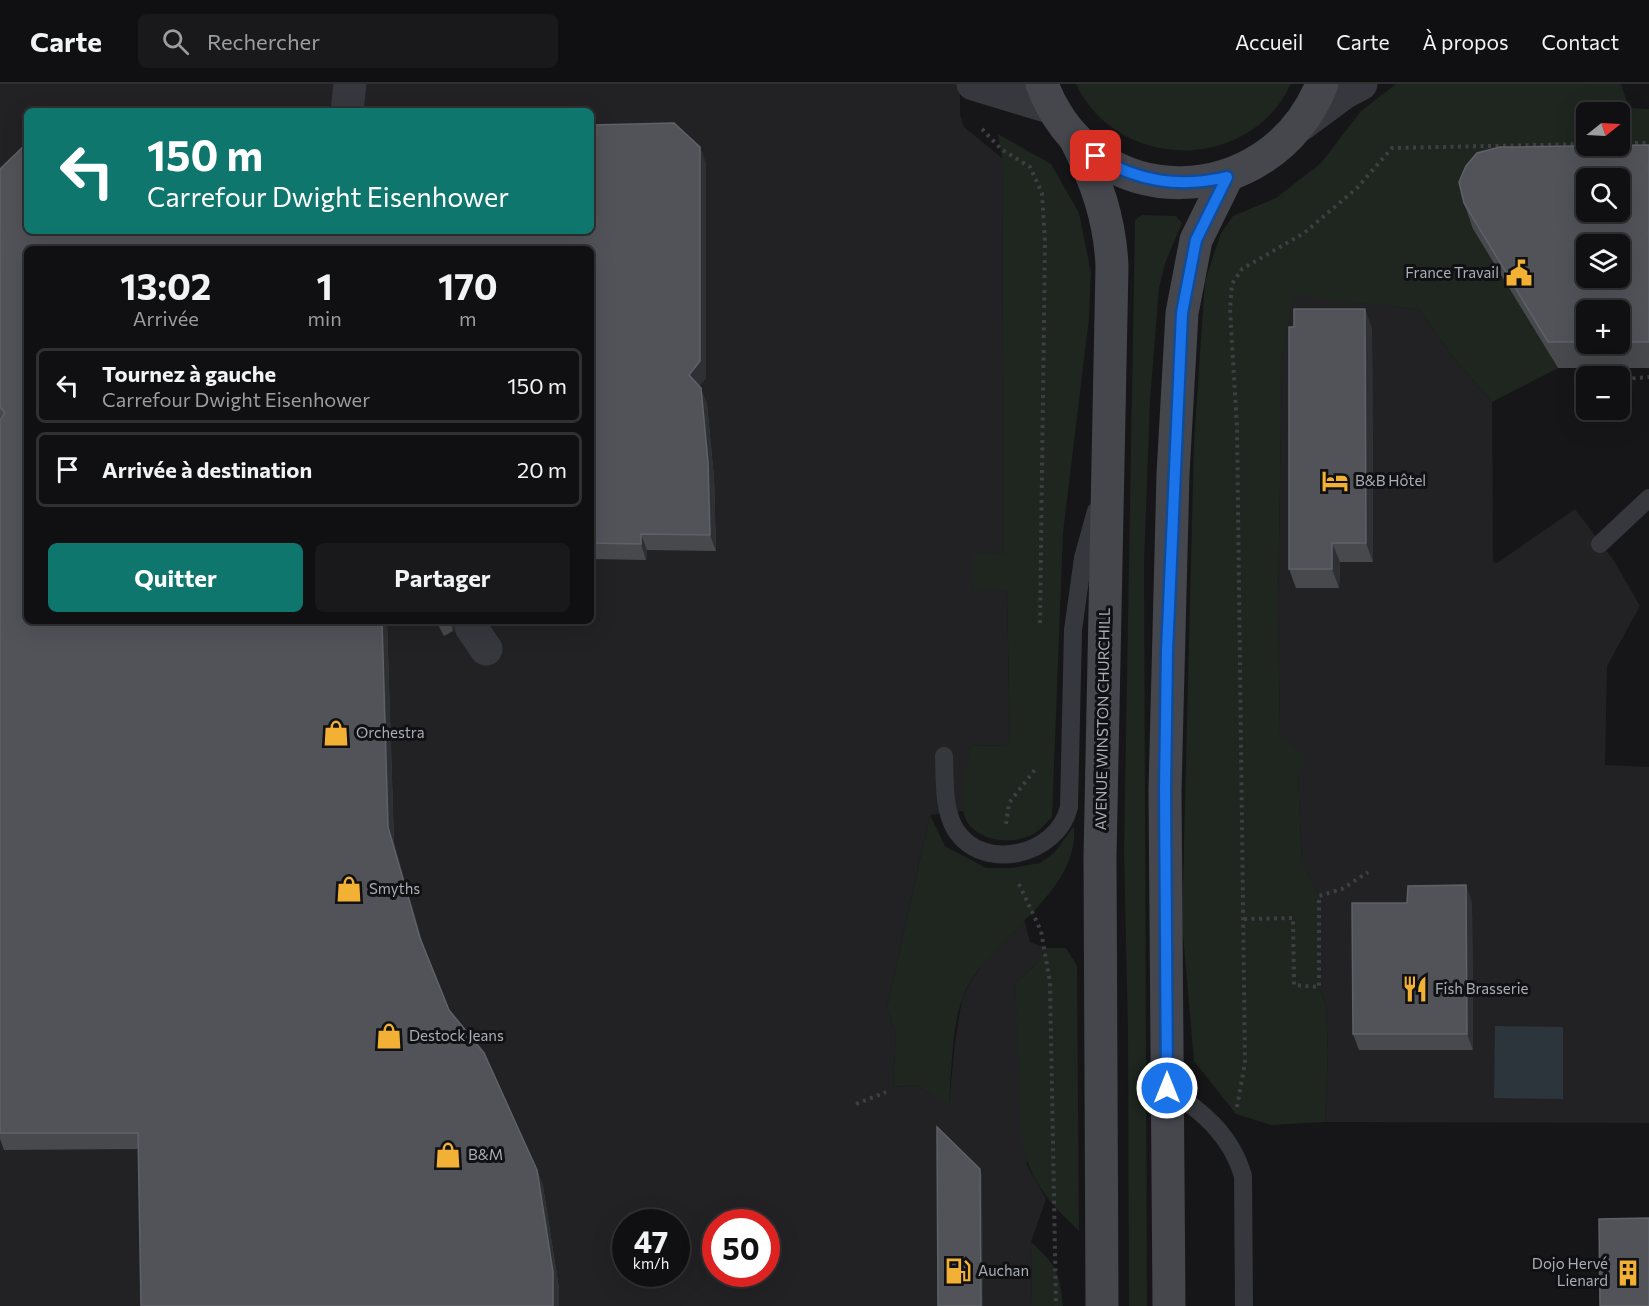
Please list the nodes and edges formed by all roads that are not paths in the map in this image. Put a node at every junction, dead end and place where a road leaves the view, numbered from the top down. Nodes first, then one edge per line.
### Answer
1 (350, 84) edge
2 (973, 84) edge
3 (1322, 84) edge
4 (1361, 84) edge
5 (1048, 96) edge
6 (347, 108) edge
7 (1302, 124) junction
8 (1075, 138) junction
9 (1227, 177) junction
10 (1107, 468) junction
11 (1649, 498) edge
12 (1600, 544) dead end
13 (944, 756) dead end
14 (1167, 1088) junction
15 (1102, 1306) edge
16 (1169, 1306) edge
17 (1244, 1306) edge

1 - 6 street
2 - 5 street
3 - 7 main road
4 - 7 street
5 - 8 main road
7 - 9 main road
8 - 9 main road
8 - 10 main road, AVENUE WINSTON CHURCHILL
9 - 14 main road
10 - 13 lane
10 - 15 main road, AVENUE WINSTON CHURCHILL
11 - 12 lane
14 - 16 main road
14 - 17 lane

